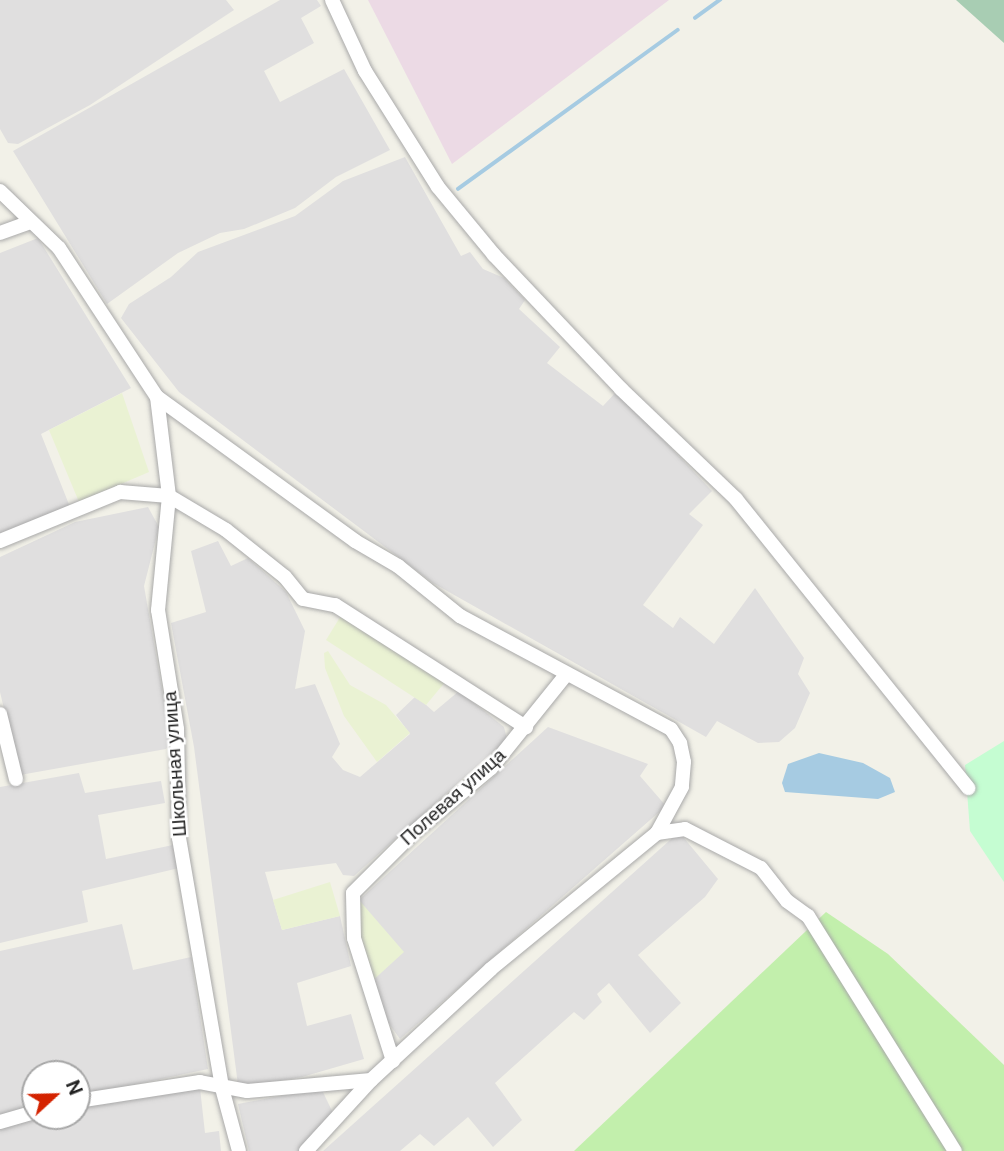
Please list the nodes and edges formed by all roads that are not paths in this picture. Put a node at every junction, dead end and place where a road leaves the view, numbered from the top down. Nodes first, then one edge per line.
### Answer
1 (332, 0) edge
2 (0, 191) edge
3 (30, 222) junction
4 (0, 233) edge
5 (157, 397) junction
6 (169, 496) junction
7 (0, 541) edge
8 (565, 676) junction
9 (0, 714) edge
10 (526, 727) junction
11 (16, 779) dead end
12 (968, 788) dead end
13 (657, 833) junction
14 (393, 1061) junction
15 (371, 1080) junction
16 (222, 1088) junction
17 (91, 1099) edge
18 (21, 1116) edge
19 (0, 1122) edge
20 (239, 1151) edge
21 (306, 1151) edge
22 (955, 1151) edge

1 - 12 street
2 - 3 street, Школьная улица
3 - 4 street
3 - 5 street, Школьная улица
5 - 6 street, Школьная улица
5 - 8 street, Школьная улица
6 - 7 street
6 - 10 street
6 - 16 street, Школьная улица
8 - 10 street, Полевая улица
8 - 13 street
9 - 11 street
10 - 14 street, Полевая улица
13 - 14 street
13 - 22 street
14 - 15 street
15 - 16 street
15 - 21 street
16 - 17 street
16 - 20 street, Школьная улица
18 - 19 street

